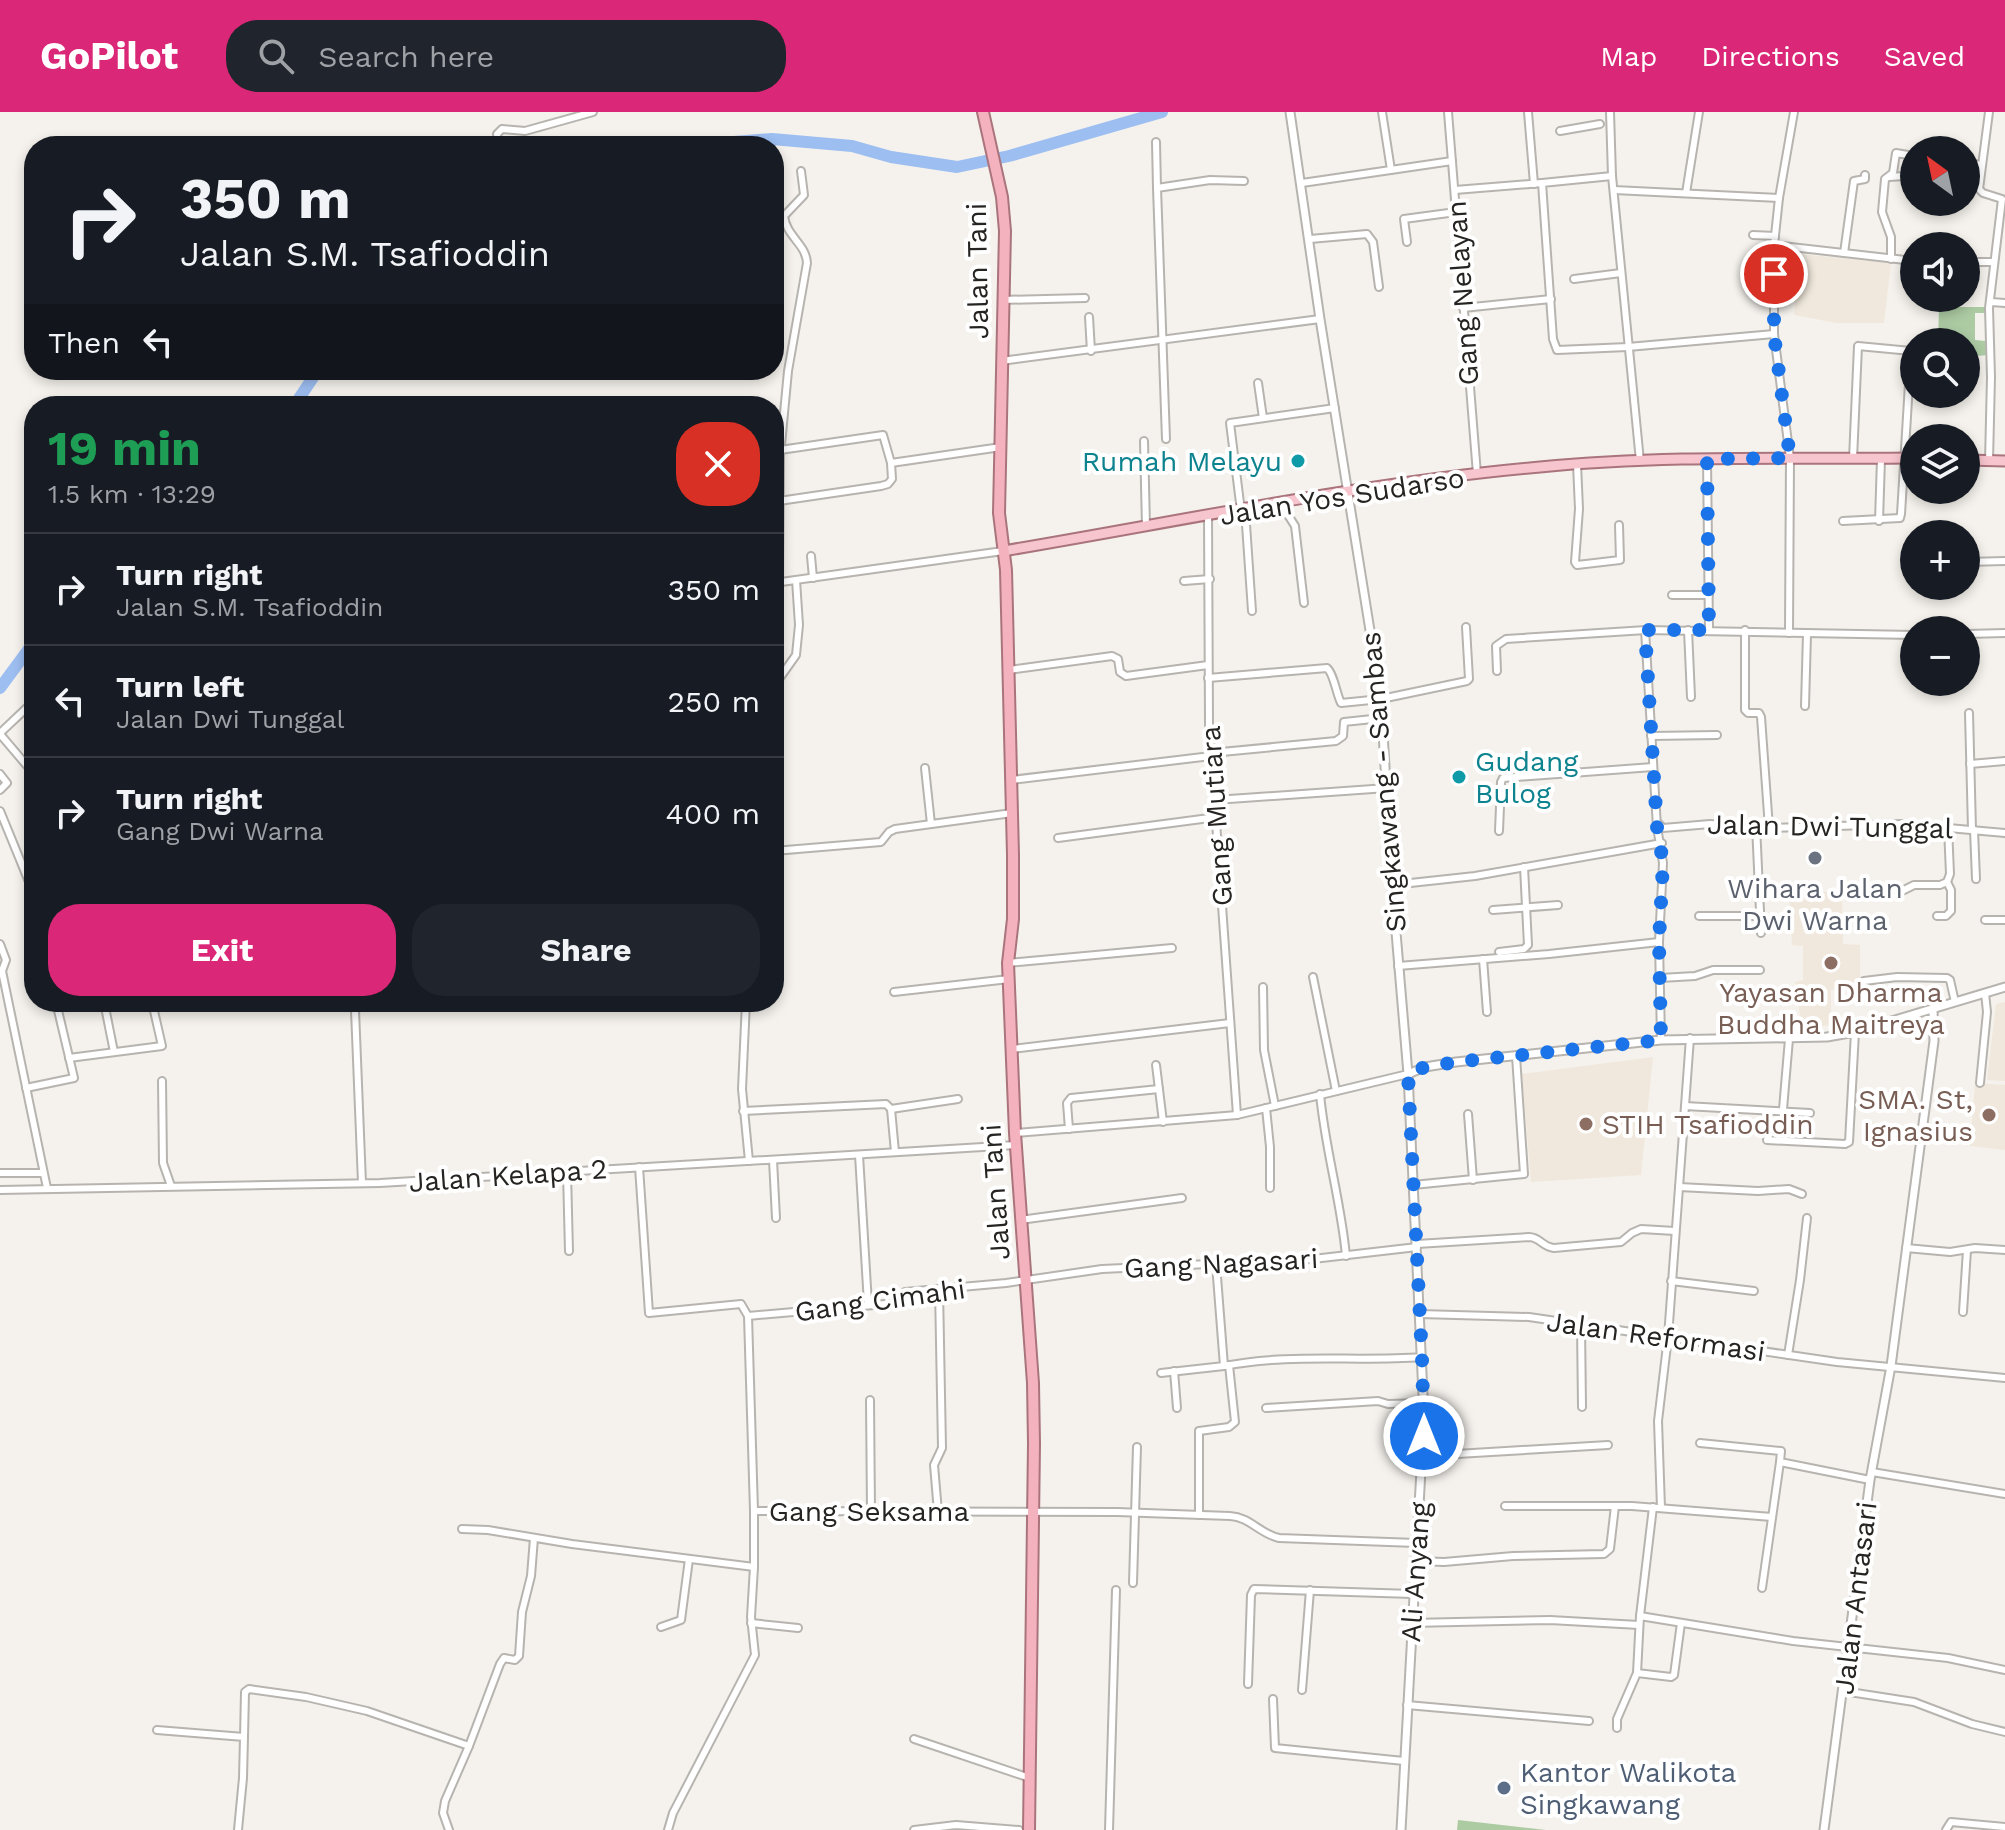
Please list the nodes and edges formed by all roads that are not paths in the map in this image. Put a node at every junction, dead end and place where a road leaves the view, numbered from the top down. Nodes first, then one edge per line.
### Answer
1 (593, 112) edge
2 (983, 112) edge
3 (1290, 112) edge
4 (1382, 112) edge
5 (1448, 112) edge
6 (1528, 112) edge
7 (1610, 112) edge
8 (1699, 112) edge
9 (1794, 112) edge
10 (1989, 112) edge
11 (1606, 124) junction
12 (1560, 131) dead end
13 (497, 136) edge
14 (1156, 142) dead end
15 (1900, 154) edge
16 (1452, 161) junction
17 (1982, 165) joint
18 (1391, 170) junction
19 (801, 171) dead end
20 (1865, 175) dead end
21 (1612, 176) junction
22 (1900, 176) edge
23 (1886, 177) junction
24 (1244, 181) dead end
25 (1302, 183) junction
26 (1538, 184) junction
27 (1157, 188) junction
28 (1455, 190) junction
29 (1614, 190) junction
30 (1686, 193) junction
31 (1779, 198) junction
32 (1456, 212) junction
33 (784, 216) joint
34 (1753, 235) dead end
35 (1310, 239) junction
36 (1775, 240) junction
37 (1407, 242) dead end
38 (1844, 253) junction
39 (1891, 259) junction
40 (1900, 260) edge
41 (1980, 262) edge
42 (1993, 262) junction
43 (1621, 273) junction
44 (1574, 279) dead end
45 (1379, 287) dead end
46 (1085, 298) dead end
47 (1551, 299) junction
48 (1002, 300) junction
49 (1991, 302) junction
50 (2005, 303) edge
51 (1463, 308) junction
52 (1089, 317) dead end
53 (1320, 319) junction
54 (1774, 334) junction
55 (1162, 340) junction
56 (1628, 347) junction
57 (1091, 351) junction
58 (1001, 361) junction
59 (1258, 383) dead end
60 (1335, 408) junction
61 (784, 410) edge
62 (1263, 418) junction
63 (1910, 424) edge
64 (1166, 439) dead end
65 (1144, 441) dead end
66 (1001, 447) junction
67 (784, 449) edge
68 (1790, 458) junction
69 (1900, 458) edge
70 (1707, 459) junction
71 (1853, 459) junction
72 (1881, 459) junction
73 (1640, 461) junction
74 (1980, 461) edge
75 (1989, 461) junction
76 (2005, 461) edge
77 (891, 463) junction
78 (1577, 464) junction
79 (1477, 474) junction
80 (1348, 491) junction
81 (784, 500) edge
82 (1287, 502) junction
83 (1902, 504) edge
84 (1243, 510) junction
85 (1208, 516) junction
86 (1843, 521) dead end
87 (1879, 521) junction
88 (1619, 525) dead end
89 (1146, 527) junction
90 (1003, 551) junction
91 (811, 556) dead end
92 (2005, 561) edge
93 (1980, 562) edge
94 (813, 578) junction
95 (1210, 579) junction
96 (796, 580) junction
97 (1184, 581) dead end
98 (784, 582) edge
99 (1672, 595) dead end
100 (1709, 595) junction
101 (1304, 603) dead end
102 (1252, 611) dead end
103 (1466, 627) dead end
104 (1645, 630) junction
105 (1688, 630) junction
106 (1709, 630) junction
107 (1745, 630) junction
108 (1789, 633) junction
109 (2005, 633) edge
110 (1807, 634) junction
111 (1980, 634) edge
112 (1900, 635) edge
113 (1208, 665) junction
114 (1009, 670) junction
115 (1497, 671) dead end
116 (784, 673) edge
117 (1208, 678) junction
118 (1691, 697) dead end
119 (1381, 699) junction
120 (1805, 706) dead end
121 (24, 711) edge
122 (1969, 713) dead end
123 (1382, 718) junction
124 (0, 734) edge
125 (1717, 735) dead end
126 (1651, 736) junction
127 (1211, 754) junction
128 (2005, 761) edge
129 (24, 762) edge
130 (1970, 764) junction
131 (1653, 767) junction
132 (925, 768) dead end
133 (0, 774) edge
134 (1011, 780) junction
135 (1387, 788) junction
136 (0, 790) edge
137 (1215, 800) junction
138 (0, 811) edge
139 (1012, 813) junction
140 (1217, 817) junction
141 (1657, 822) junction
142 (931, 824) junction
143 (1756, 825) junction
144 (1948, 827) junction
145 (1663, 828) junction
146 (1769, 828) junction
147 (1973, 830) junction
148 (1499, 831) dead end
149 (2005, 833) edge
150 (1058, 838) dead end
151 (1661, 842) junction
152 (784, 850) edge
153 (1524, 867) junction
154 (24, 870) edge
155 (1976, 879) dead end
156 (1947, 882) junction
157 (1392, 885) junction
158 (1851, 891) dead end
159 (1558, 905) dead end
160 (1525, 907) junction
161 (1493, 910) dead end
162 (1699, 916) dead end
163 (1761, 916) junction
164 (1937, 916) dead end
165 (1985, 920) dead end
166 (2005, 920) edge
167 (1761, 933) dead end
168 (1659, 942) junction
169 (0, 944) edge
170 (1172, 948) dead end
171 (1499, 952) dead end
172 (1483, 959) junction
173 (1008, 963) junction
174 (1398, 966) junction
175 (1760, 970) dead end
176 (1313, 977) dead end
177 (1660, 978) junction
178 (1009, 979) junction
179 (1864, 981) dead end
180 (1263, 987) dead end
181 (2005, 987) edge
182 (894, 992) dead end
183 (1985, 993) junction
184 (1955, 1002) junction
185 (1933, 1010) junction
186 (58, 1012) edge
187 (106, 1012) edge
188 (154, 1012) edge
189 (355, 1012) edge
190 (746, 1012) edge
191 (1487, 1012) dead end
192 (1230, 1023) junction
193 (1855, 1032) junction
194 (1690, 1038) junction
195 (1789, 1039) junction
196 (1661, 1040) junction
197 (1012, 1049) junction
198 (114, 1052) junction
199 (1516, 1056) junction
200 (69, 1058) junction
201 (1156, 1065) dead end
202 (1408, 1074) junction
203 (162, 1081) dead end
204 (1980, 1083) dead end
205 (26, 1088) junction
206 (1159, 1089) junction
207 (1336, 1091) junction
208 (1320, 1094) junction
209 (958, 1099) dead end
210 (1275, 1106) junction
211 (1685, 1106) junction
212 (1266, 1108) junction
213 (891, 1109) junction
214 (1783, 1109) dead end
215 (743, 1111) junction
216 (1810, 1113) dead end
217 (1468, 1114) dead end
218 (1237, 1115) junction
219 (1163, 1122) junction
220 (1069, 1129) junction
221 (1015, 1133) junction
222 (1767, 1140) dead end
223 (1016, 1145) junction
224 (895, 1152) junction
225 (859, 1155) junction
226 (773, 1160) junction
227 (749, 1161) junction
228 (639, 1167) junction
229 (0, 1173) edge
230 (567, 1173) junction
231 (45, 1180) junction
232 (1473, 1180) junction
233 (362, 1183) junction
234 (1413, 1185) junction
235 (171, 1186) junction
236 (1679, 1187) junction
237 (1270, 1188) dead end
238 (0, 1190) edge
239 (1802, 1194) dead end
240 (1182, 1198) dead end
241 (776, 1218) dead end
242 (1807, 1218) dead end
243 (1020, 1220) junction
244 (1675, 1231) junction
245 (1417, 1246) junction
246 (1906, 1248) junction
247 (1967, 1250) junction
248 (2005, 1250) edge
249 (569, 1251) dead end
250 (1346, 1256) junction
251 (1216, 1264) junction
252 (1025, 1280) junction
253 (1671, 1281) junction
254 (939, 1289) junction
255 (1754, 1291) dead end
256 (868, 1304) junction
257 (1963, 1312) dead end
258 (1420, 1314) junction
259 (748, 1316) junction
260 (1581, 1325) junction
261 (1668, 1337) junction
262 (1788, 1355) junction
263 (1422, 1357) junction
264 (1227, 1366) junction
265 (1891, 1366) junction
266 (1174, 1371) junction
267 (1161, 1373) dead end
268 (2005, 1378) edge
269 (870, 1400) dead end
270 (1424, 1403) junction
271 (1582, 1407) dead end
272 (1177, 1408) dead end
273 (1266, 1408) dead end
274 (1700, 1443) dead end
275 (1608, 1445) dead end
276 (1137, 1447) dead end
277 (1423, 1456) junction
278 (1780, 1462) junction
279 (1871, 1476) junction
280 (2005, 1494) edge
281 (1505, 1506) dead end
282 (1615, 1506) junction
283 (1657, 1507) junction
284 (754, 1511) junction
285 (871, 1511) junction
286 (938, 1512) junction
287 (1035, 1512) junction
288 (1136, 1513) junction
289 (1199, 1515) junction
290 (1772, 1517) junction
291 (462, 1529) dead end
292 (534, 1538) junction
293 (1416, 1543) junction
294 (689, 1559) junction
295 (1416, 1561) junction
296 (754, 1567) junction
297 (1133, 1583) dead end
298 (1762, 1588) dead end
299 (1116, 1590) dead end
300 (1310, 1590) junction
301 (1413, 1594) junction
302 (1640, 1616) junction
303 (751, 1623) junction
304 (1411, 1623) junction
305 (1681, 1623) junction
306 (1639, 1625) junction
307 (661, 1627) dead end
308 (798, 1628) dead end
309 (1848, 1647) junction
310 (2005, 1670) edge
311 (1637, 1673) junction
312 (1248, 1684) dead end
313 (1302, 1690) dead end
314 (1843, 1691) junction
315 (1273, 1699) dead end
316 (1407, 1705) junction
317 (1589, 1721) dead end
318 (1617, 1728) dead end
319 (157, 1730) dead end
320 (2005, 1732) edge
321 (244, 1737) junction
322 (914, 1739) dead end
323 (469, 1746) junction
324 (1404, 1761) junction
325 (1030, 1778) junction
326 (2005, 1827) edge
327 (238, 1830) edge
328 (449, 1830) edge
329 (668, 1830) edge
330 (914, 1830) edge
331 (1019, 1830) edge
332 (1029, 1830) edge
333 (1109, 1830) edge
334 (1401, 1830) edge
335 (1824, 1830) edge
336 (1946, 1830) edge

1 - 13 street
2 - 48 highway, Jalan Tani
3 - 25 street, Singkawang - Sambas
4 - 18 street
5 - 16 street, Gang Nelayan
6 - 26 street
7 - 11 street
8 - 30 street
9 - 31 street
10 - 17 street
11 - 12 street
11 - 21 street
14 - 27 street
15 - 23 street
16 - 18 street
16 - 28 street, Gang Nelayan
17 - 42 street
18 - 25 street
19 - 33 street
20 - 38 street
21 - 26 street
21 - 29 street
22 - 23 street
23 - 39 street
24 - 27 street
25 - 35 street, Singkawang - Sambas
26 - 28 street
26 - 47 street
27 - 55 street
28 - 32 street, Gang Nelayan
29 - 30 street
29 - 43 street
30 - 31 street
31 - 36 street
32 - 37 street
32 - 51 street, Gang Nelayan
33 - 61 street
34 - 36 street
35 - 45 street
35 - 53 street, Singkawang - Sambas
36 - 38 street
36 - 54 street
38 - 39 street
39 - 40 street
41 - 42 street
42 - 49 street
43 - 44 street
43 - 56 street
46 - 48 street
47 - 51 street
47 - 56 street
48 - 58 highway, Jalan Tani
49 - 50 street
49 - 75 street
51 - 79 street, Gang Nelayan
52 - 57 street
53 - 55 street
53 - 60 street, Singkawang - Sambas
54 - 56 street
54 - 68 street
55 - 57 street
55 - 64 street
56 - 73 street
57 - 58 street
58 - 66 highway, Jalan Tani
59 - 62 street
60 - 62 street
60 - 80 street, Singkawang - Sambas
62 - 84 street
63 - 71 street
65 - 89 street
66 - 77 street
66 - 90 highway, Jalan Tani
67 - 77 street
68 - 70 main road, Jalan Yos Sudarso
68 - 71 main road, Jalan Yos Sudarso
68 - 108 street
69 - 72 main road, Jalan Yos Sudarso
70 - 73 main road, Jalan Yos Sudarso
70 - 100 street
71 - 72 main road, Jalan Yos Sudarso
72 - 87 street
73 - 78 main road, Jalan Yos Sudarso
74 - 75 main road
75 - 76 main road
77 - 81 street
78 - 79 main road, Jalan Yos Sudarso
78 - 88 street
79 - 80 main road, Jalan Yos Sudarso
80 - 82 main road, Jalan Yos Sudarso
80 - 119 street, Singkawang - Sambas
82 - 84 main road, Jalan Yos Sudarso
82 - 101 street
83 - 87 street
84 - 85 main road, Jalan Yos Sudarso
84 - 102 street
85 - 89 main road, Jalan Yos Sudarso
85 - 95 street, Gang Mutiara
86 - 87 street
89 - 90 main road, Jalan Yos Sudarso
90 - 94 street, Jalan Yos Sudarso
90 - 114 highway, Jalan Tani
91 - 94 street
92 - 93 street
94 - 96 street, Jalan Yos Sudarso
95 - 97 street
95 - 113 street, Gang Mutiara
96 - 98 street, Jalan Yos Sudarso
96 - 116 street
99 - 100 street
100 - 106 street
103 - 119 street
104 - 105 street
104 - 115 street
104 - 126 street
105 - 106 street
105 - 118 street
106 - 107 street
107 - 108 street
107 - 146 street
108 - 110 street
109 - 111 street
110 - 112 street
110 - 120 street
113 - 114 street
113 - 117 street, Gang Mutiara
114 - 134 highway, Jalan Tani
117 - 119 street
117 - 127 street, Gang Mutiara
119 - 123 street, Singkawang - Sambas
121 - 124 street
122 - 130 street
123 - 127 street
123 - 135 street, Singkawang - Sambas
124 - 129 street
125 - 126 street
126 - 131 street
127 - 134 street
127 - 137 street, Gang Mutiara
128 - 130 street
130 - 147 street
131 - 141 street
131 - 148 street
132 - 142 street
133 - 136 street
134 - 139 highway, Jalan Tani
135 - 137 street
135 - 157 street, Singkawang - Sambas
137 - 140 street, Gang Mutiara
138 - 154 street
139 - 142 street
139 - 173 highway, Jalan Tani
140 - 150 street
140 - 192 street, Gang Mutiara
141 - 145 street
141 - 151 street
142 - 152 street
143 - 145 street, Jalan Dwi Tunggal
143 - 146 street, Jalan Dwi Tunggal
143 - 163 street
144 - 146 street, Jalan Dwi Tunggal
144 - 147 street, Jalan Dwi Tunggal
144 - 156 street
145 - 151 street
147 - 149 street, Jalan Dwi Tunggal
147 - 155 street
151 - 153 street
151 - 168 street
153 - 157 street
153 - 160 street
156 - 158 street
156 - 164 street
157 - 174 street, Singkawang - Sambas
159 - 160 street
160 - 161 street
160 - 171 street
162 - 163 street
163 - 167 street
165 - 166 street
168 - 172 street
168 - 177 street
169 - 205 street
170 - 173 street
172 - 174 street
172 - 191 street
173 - 178 highway, Jalan Tani
174 - 202 street, Singkawang - Sambas
175 - 177 street
176 - 207 street
177 - 196 street
178 - 182 street
178 - 197 highway, Jalan Tani
179 - 184 street
180 - 210 street
181 - 183 street
183 - 184 street
183 - 204 street
184 - 185 street
185 - 193 street
185 - 246 street, Jalan Antasari
186 - 200 street
187 - 198 street
188 - 198 street
189 - 233 street
190 - 215 street
192 - 197 street
192 - 218 street, Gang Mutiara
193 - 195 street
193 - 222 street
194 - 195 street
194 - 196 street
194 - 211 street
195 - 214 street
196 - 199 street
197 - 221 highway, Jalan Tani
198 - 200 street
199 - 202 street
199 - 232 street
200 - 205 street
201 - 206 street
202 - 207 street
202 - 234 street, Ali Anyang
203 - 235 street
205 - 231 street
206 - 219 street
206 - 220 street
207 - 208 street
208 - 210 street
208 - 250 street
209 - 213 street
210 - 212 street
211 - 216 street
211 - 236 street
212 - 218 street
212 - 237 street
213 - 215 street
213 - 224 street
215 - 227 street
217 - 232 street
218 - 219 street
219 - 220 street
220 - 221 street
221 - 223 highway, Jalan Tani
223 - 224 street, Jalan Kelapa 2
223 - 243 highway, Jalan Tani
224 - 225 street, Jalan Kelapa 2
225 - 226 street, Jalan Kelapa 2
225 - 256 street
226 - 227 street, Jalan Kelapa 2
226 - 241 street
227 - 228 street, Jalan Kelapa 2
228 - 230 street, Jalan Kelapa 2
228 - 259 street, Gang Cimahi
229 - 231 street
230 - 233 street, Jalan Kelapa 2
230 - 249 street
231 - 235 street, Jalan Kelapa 2
231 - 238 street, Jalan Kelapa 2
232 - 234 street
233 - 235 street, Jalan Kelapa 2
234 - 245 street, Ali Anyang
236 - 239 street
236 - 244 street
240 - 243 street
242 - 262 street
243 - 252 highway, Jalan Tani
244 - 245 street, Gang Nagasari
244 - 253 street
245 - 250 street, Gang Nagasari
245 - 258 street, Ali Anyang
246 - 247 street
246 - 265 street, Jalan Antasari
247 - 248 street
247 - 257 street
250 - 251 street, Gang Nagasari
251 - 252 street, Gang Nagasari
251 - 264 street
252 - 254 street, Gang Cimahi
252 - 287 highway, Jalan Tani
253 - 255 street
253 - 261 street
254 - 256 street, Gang Cimahi
254 - 286 street
256 - 259 street, Gang Cimahi
258 - 260 street, Jalan Reformasi
258 - 263 street, Ali Anyang
259 - 284 street, Gang Seksama
260 - 261 street, Jalan Reformasi
260 - 271 street
261 - 262 street, Jalan Reformasi
261 - 283 street
262 - 265 street, Jalan Reformasi
263 - 264 street
263 - 270 street, Ali Anyang
264 - 266 street
264 - 289 street
265 - 268 street, Jalan Reformasi
265 - 279 street, Jalan Antasari
266 - 267 street
266 - 272 street
269 - 285 street
270 - 273 street
270 - 277 street, Ali Anyang
274 - 278 street
275 - 277 street
276 - 288 street
277 - 293 street, Ali Anyang
278 - 279 street
278 - 290 street
279 - 280 street
279 - 309 street, Jalan Antasari
281 - 282 street
282 - 283 street
282 - 295 street
283 - 290 street
283 - 302 street
284 - 285 street, Gang Seksama
284 - 296 street
285 - 286 street, Gang Seksama
286 - 287 street, Gang Seksama
287 - 288 street, Gang Seksama
287 - 325 highway, Jalan Tani
288 - 289 street, Gang Seksama
288 - 297 street
289 - 293 street, Gang Seksama
290 - 298 street
291 - 292 street
292 - 294 street
292 - 323 street
293 - 295 street, Ali Anyang
294 - 296 street
294 - 307 street
295 - 301 street, Ali Anyang
296 - 303 street
299 - 333 street
300 - 301 street
300 - 312 street
300 - 313 street
301 - 304 street, Ali Anyang
302 - 305 street
302 - 306 street
303 - 308 street
303 - 329 street
304 - 306 street
304 - 316 street, Ali Anyang
305 - 309 street
305 - 311 street
306 - 311 street
309 - 310 street
309 - 314 street, Jalan Antasari
311 - 318 street
314 - 320 street
314 - 335 street, Jalan Antasari
315 - 324 street
316 - 317 street
316 - 324 street, Ali Anyang
319 - 321 street
321 - 323 street
321 - 327 street
322 - 325 street
323 - 328 street
324 - 334 street, Ali Anyang
325 - 332 highway, Jalan Tani
326 - 336 street
330 - 331 street

